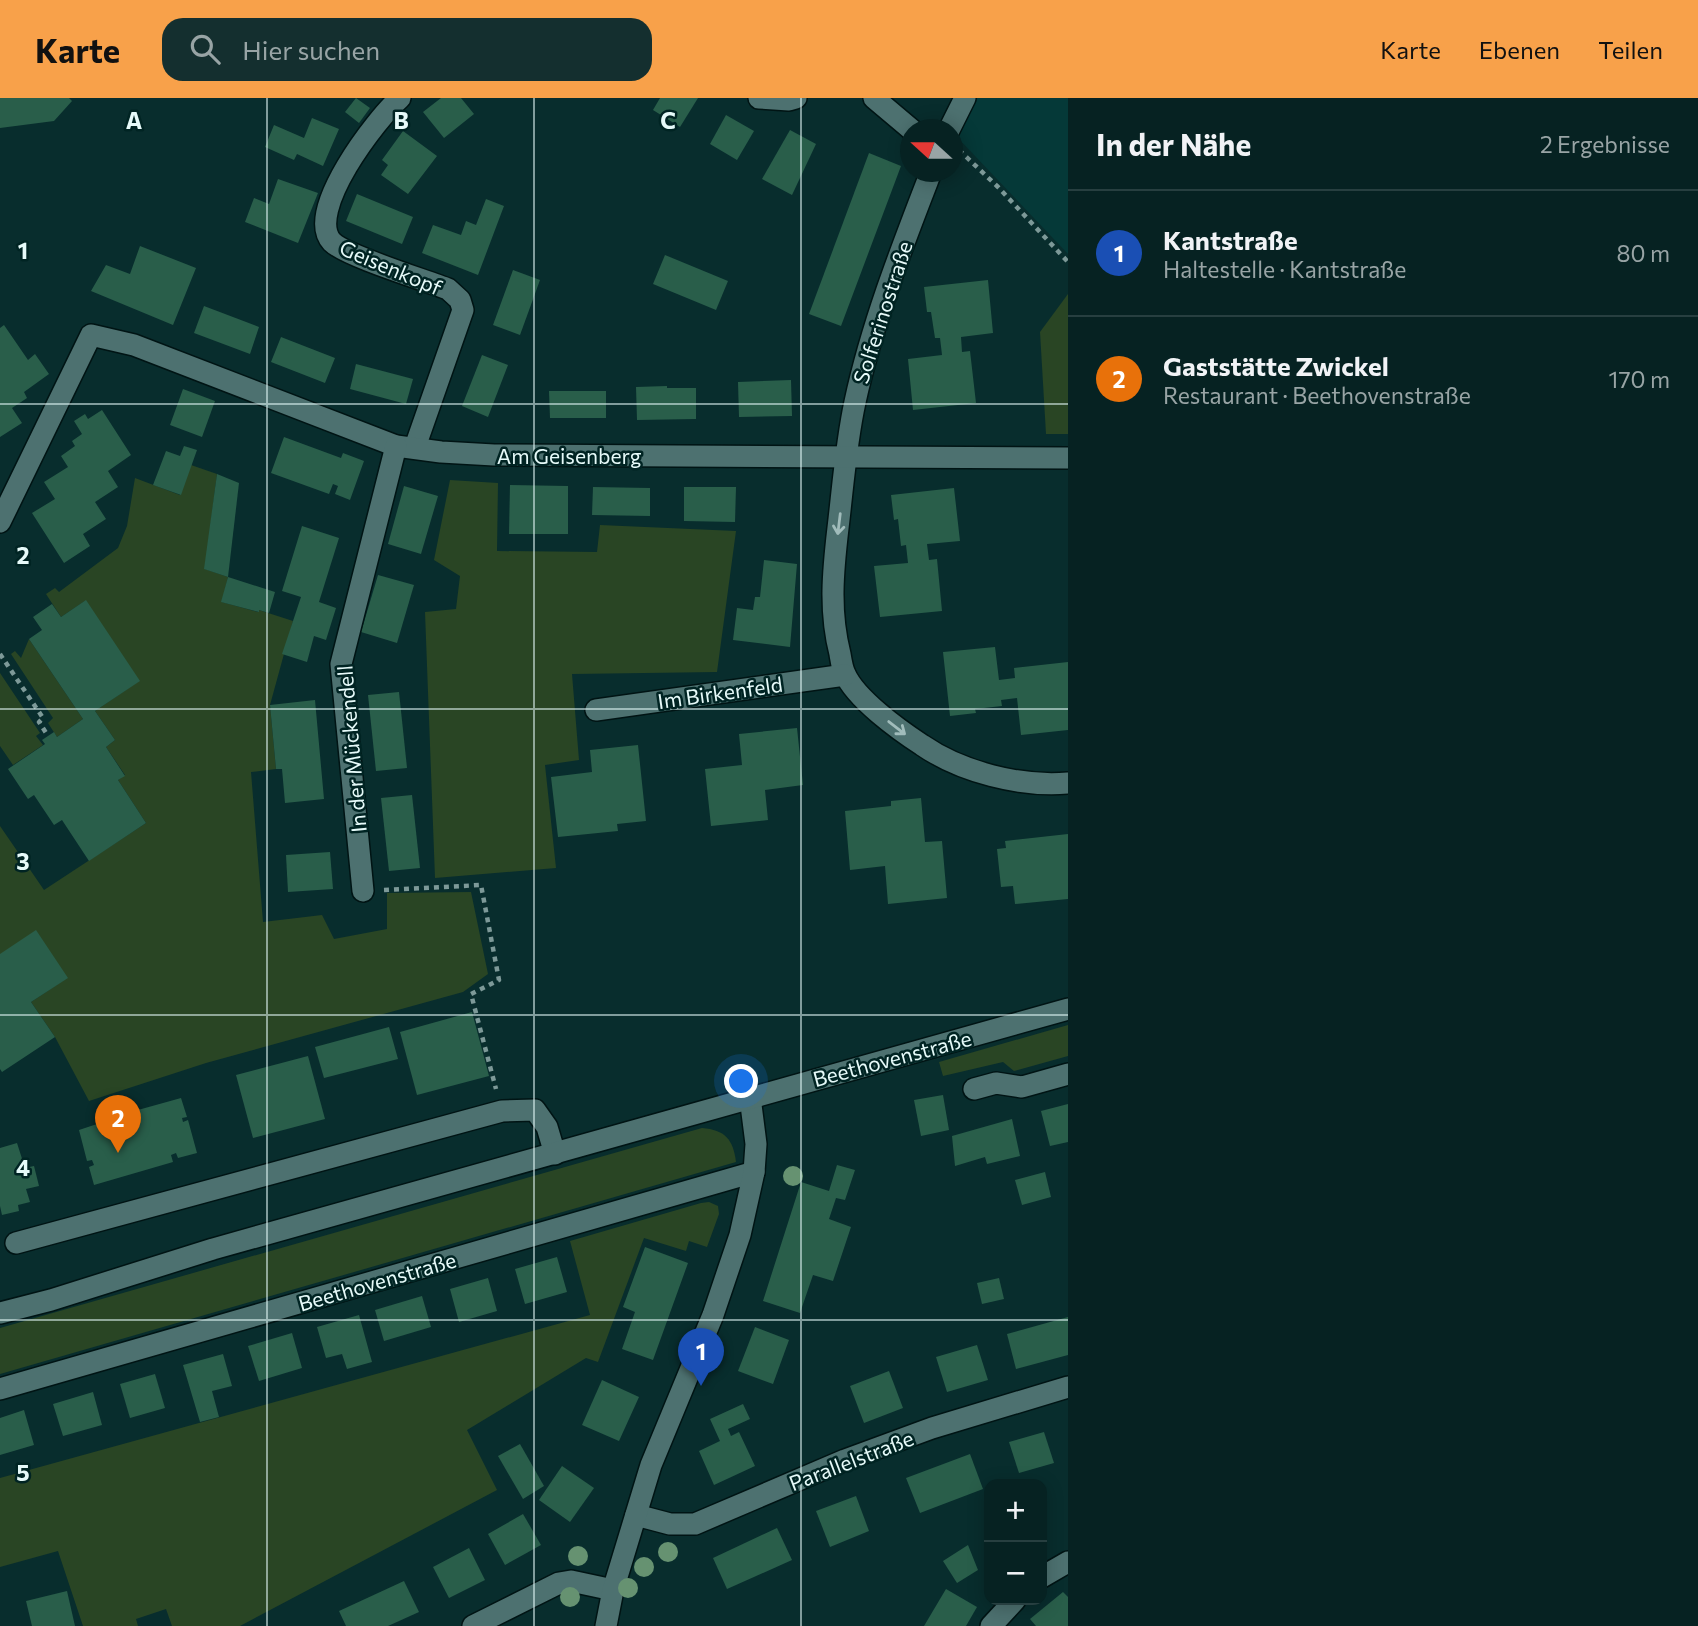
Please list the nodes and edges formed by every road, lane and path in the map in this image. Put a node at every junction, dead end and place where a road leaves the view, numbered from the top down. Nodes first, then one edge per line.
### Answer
1 (400, 98) edge
2 (759, 98) edge
3 (796, 98) edge
4 (874, 98) edge
5 (965, 98) edge
6 (954, 119) edge
7 (900, 120) edge
8 (963, 153) edge
9 (927, 182) edge
10 (1068, 262) edge
11 (406, 447) junction
12 (846, 457) junction
13 (1068, 458) edge
14 (0, 522) edge
15 (0, 654) edge
16 (845, 675) junction
17 (596, 710) dead end
18 (48, 736) dead end
19 (1068, 783) edge
20 (363, 891) joint
21 (1068, 1009) edge
22 (1068, 1074) edge
23 (974, 1089) dead end
24 (750, 1097) junction
25 (502, 1111) junction
26 (555, 1154) junction
27 (754, 1172) junction
28 (16, 1243) dead end
29 (0, 1313) edge
30 (1068, 1387) edge
31 (0, 1389) edge
32 (636, 1515) junction
33 (1068, 1562) edge
34 (1047, 1574) edge
35 (613, 1590) junction
36 (1010, 1605) edge
37 (473, 1626) edge
38 (606, 1626) edge
39 (991, 1626) edge

1 - 11 street, Geisenkopf
2 - 3 street
4 - 7 street
5 - 6 street
8 - 10 path
9 - 12 street, Solferinostraße
11 - 12 street, Am Geisenberg
11 - 14 street, Am Geisenberg
11 - 20 street, In der Mückendell
12 - 13 street, Am Geisenberg
12 -> 16 street
15 - 18 path
16 - 17 street, Im Birkenfeld
16 -> 19 street
20 - 25 path
21 - 24 street, Beethovenstraße
22 - 23 street
24 - 26 street, Beethovenstraße
24 - 27 street
25 - 26 street
25 - 28 street
26 - 29 street, Beethovenstraße
27 - 31 street, Beethovenstraße
27 - 32 street
30 - 32 street, Parallelstraße
32 - 35 street
33 - 34 street
35 - 37 street
35 - 38 street
36 - 39 street

